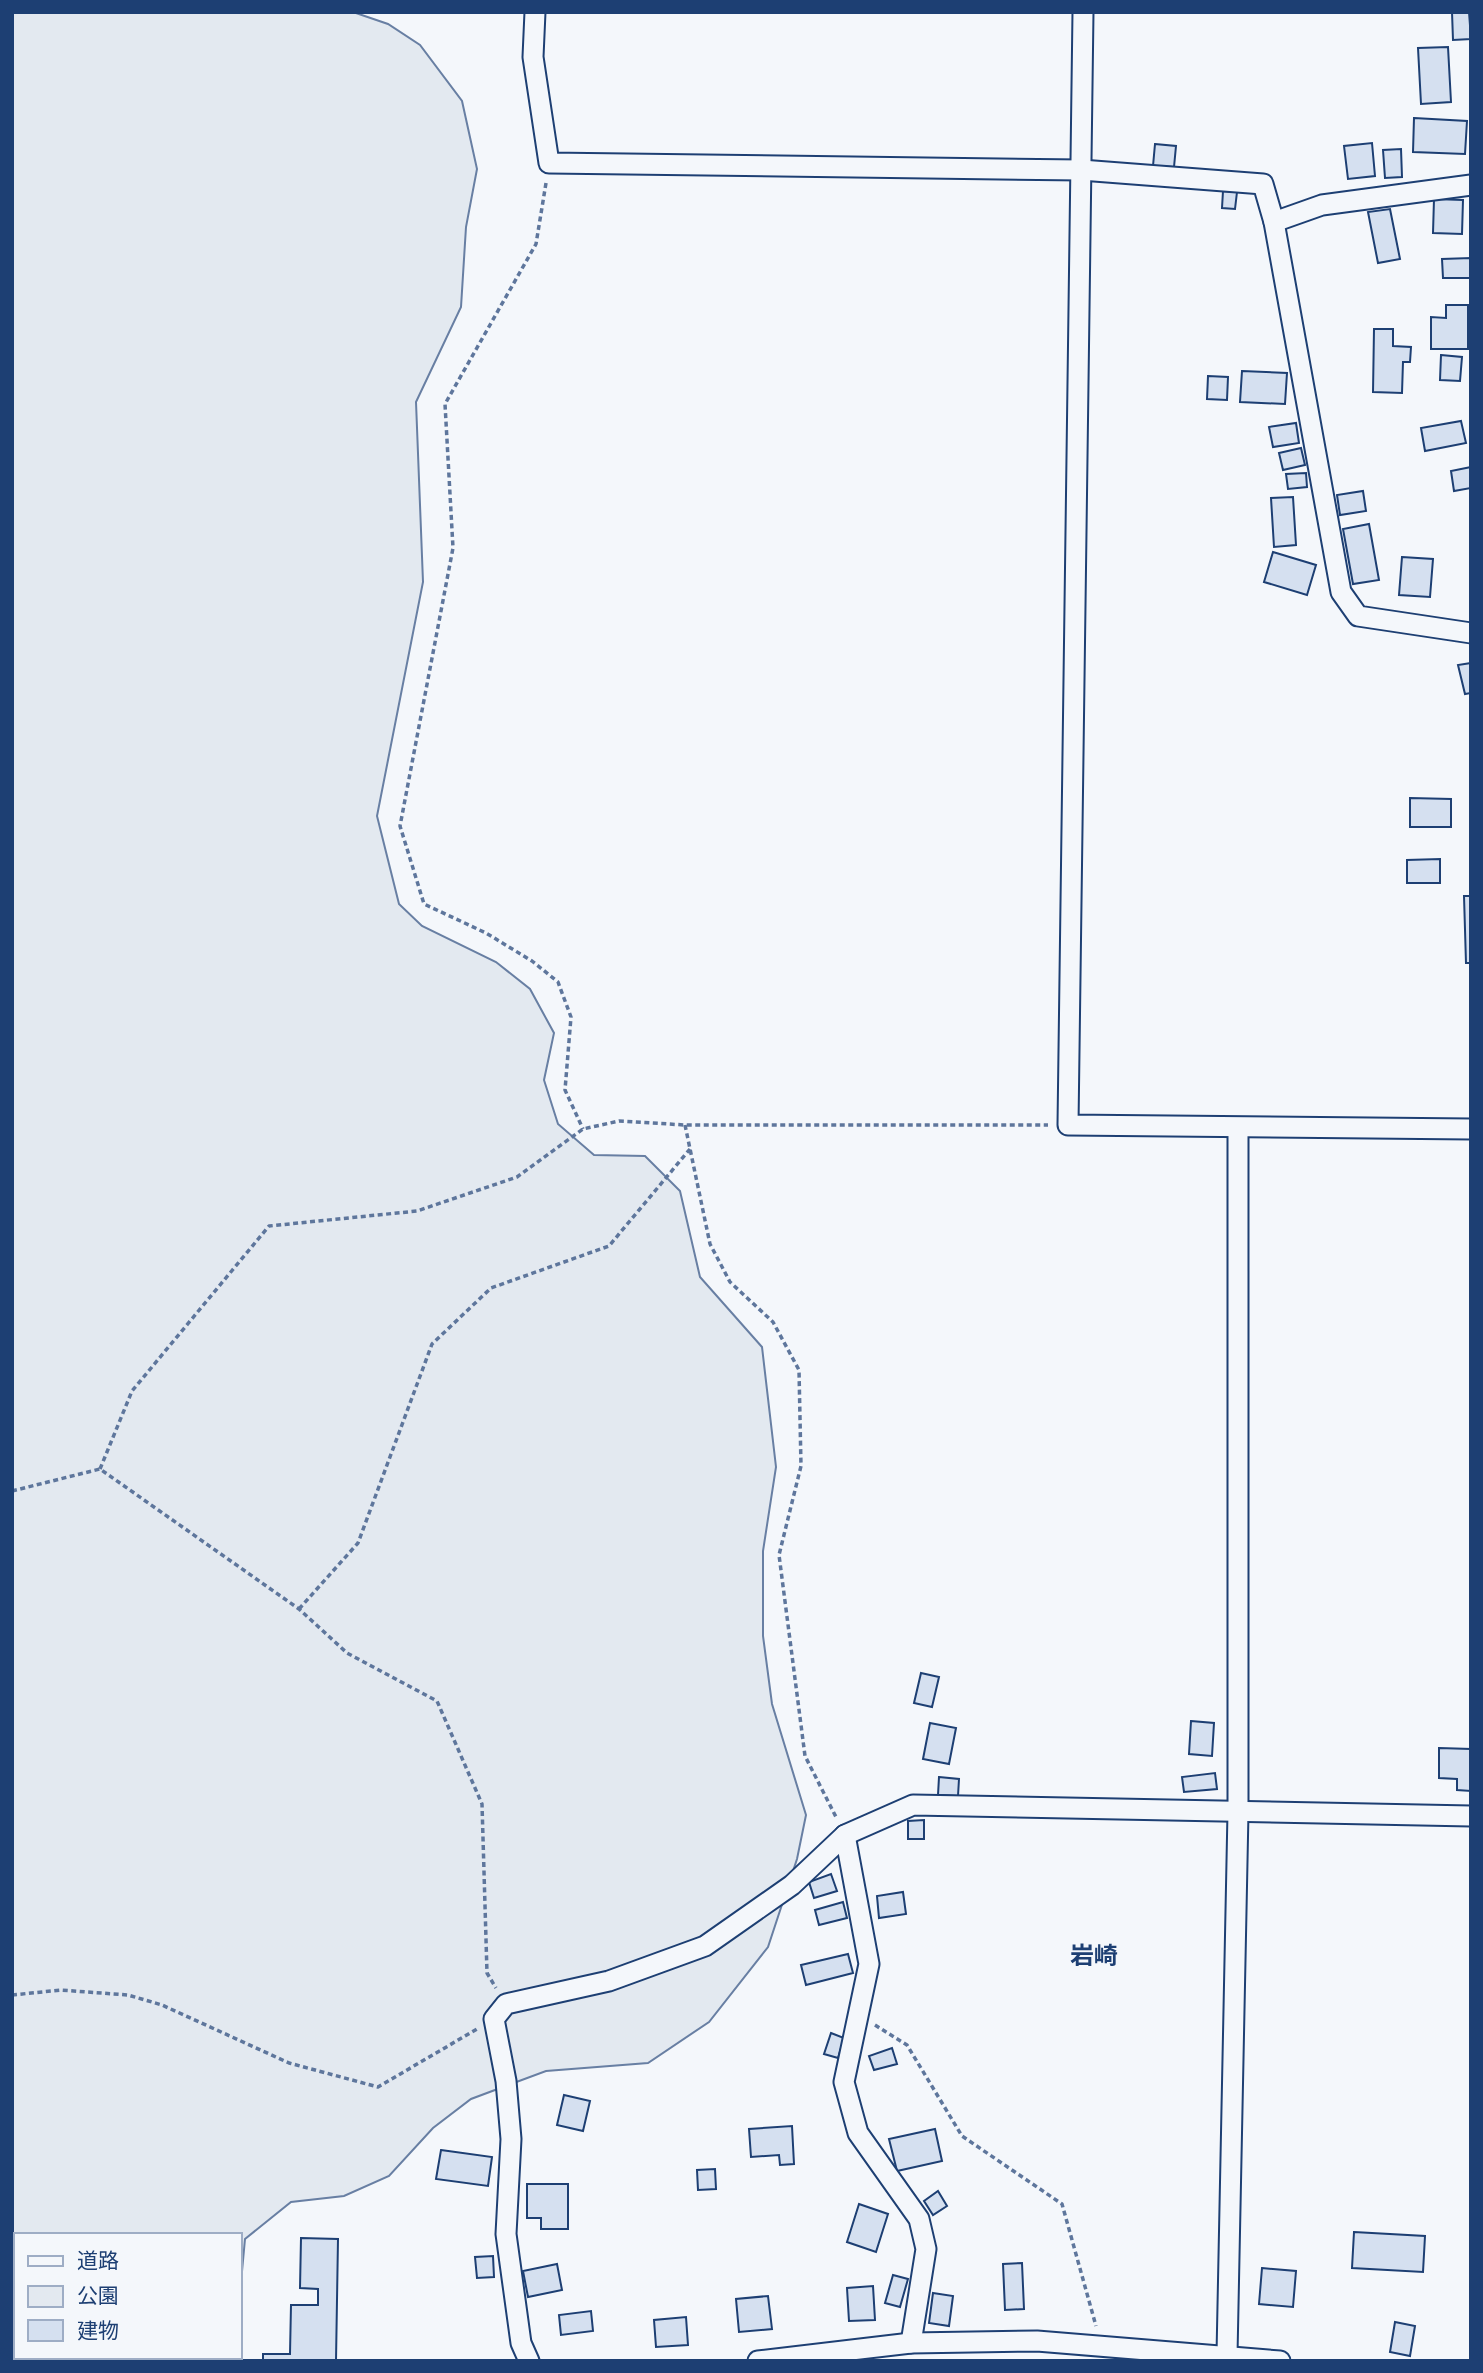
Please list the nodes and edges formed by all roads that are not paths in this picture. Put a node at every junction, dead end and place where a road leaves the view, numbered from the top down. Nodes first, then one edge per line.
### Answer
1 (535, 12) edge
2 (1083, 12) edge
3 (1081, 170) junction
4 (1471, 185) edge
5 (1274, 222) junction
6 (1471, 633) edge
7 (1238, 1128) junction
8 (1471, 1129) edge
9 (1238, 1812) junction
10 (1471, 1816) edge
11 (845, 1835) junction
12 (911, 2343) junction
13 (1227, 2356) junction
14 (529, 2361) edge
15 (758, 2361) edge
16 (1280, 2361) edge

1 - 3 street
2 - 3 street
3 - 5 street
3 - 7 street
4 - 5 street
5 - 6 street
7 - 8 street
7 - 9 street
9 - 10 street
9 - 11 street
9 - 13 street
11 - 12 street
11 - 14 street
12 - 13 street
12 - 15 street
13 - 16 street

